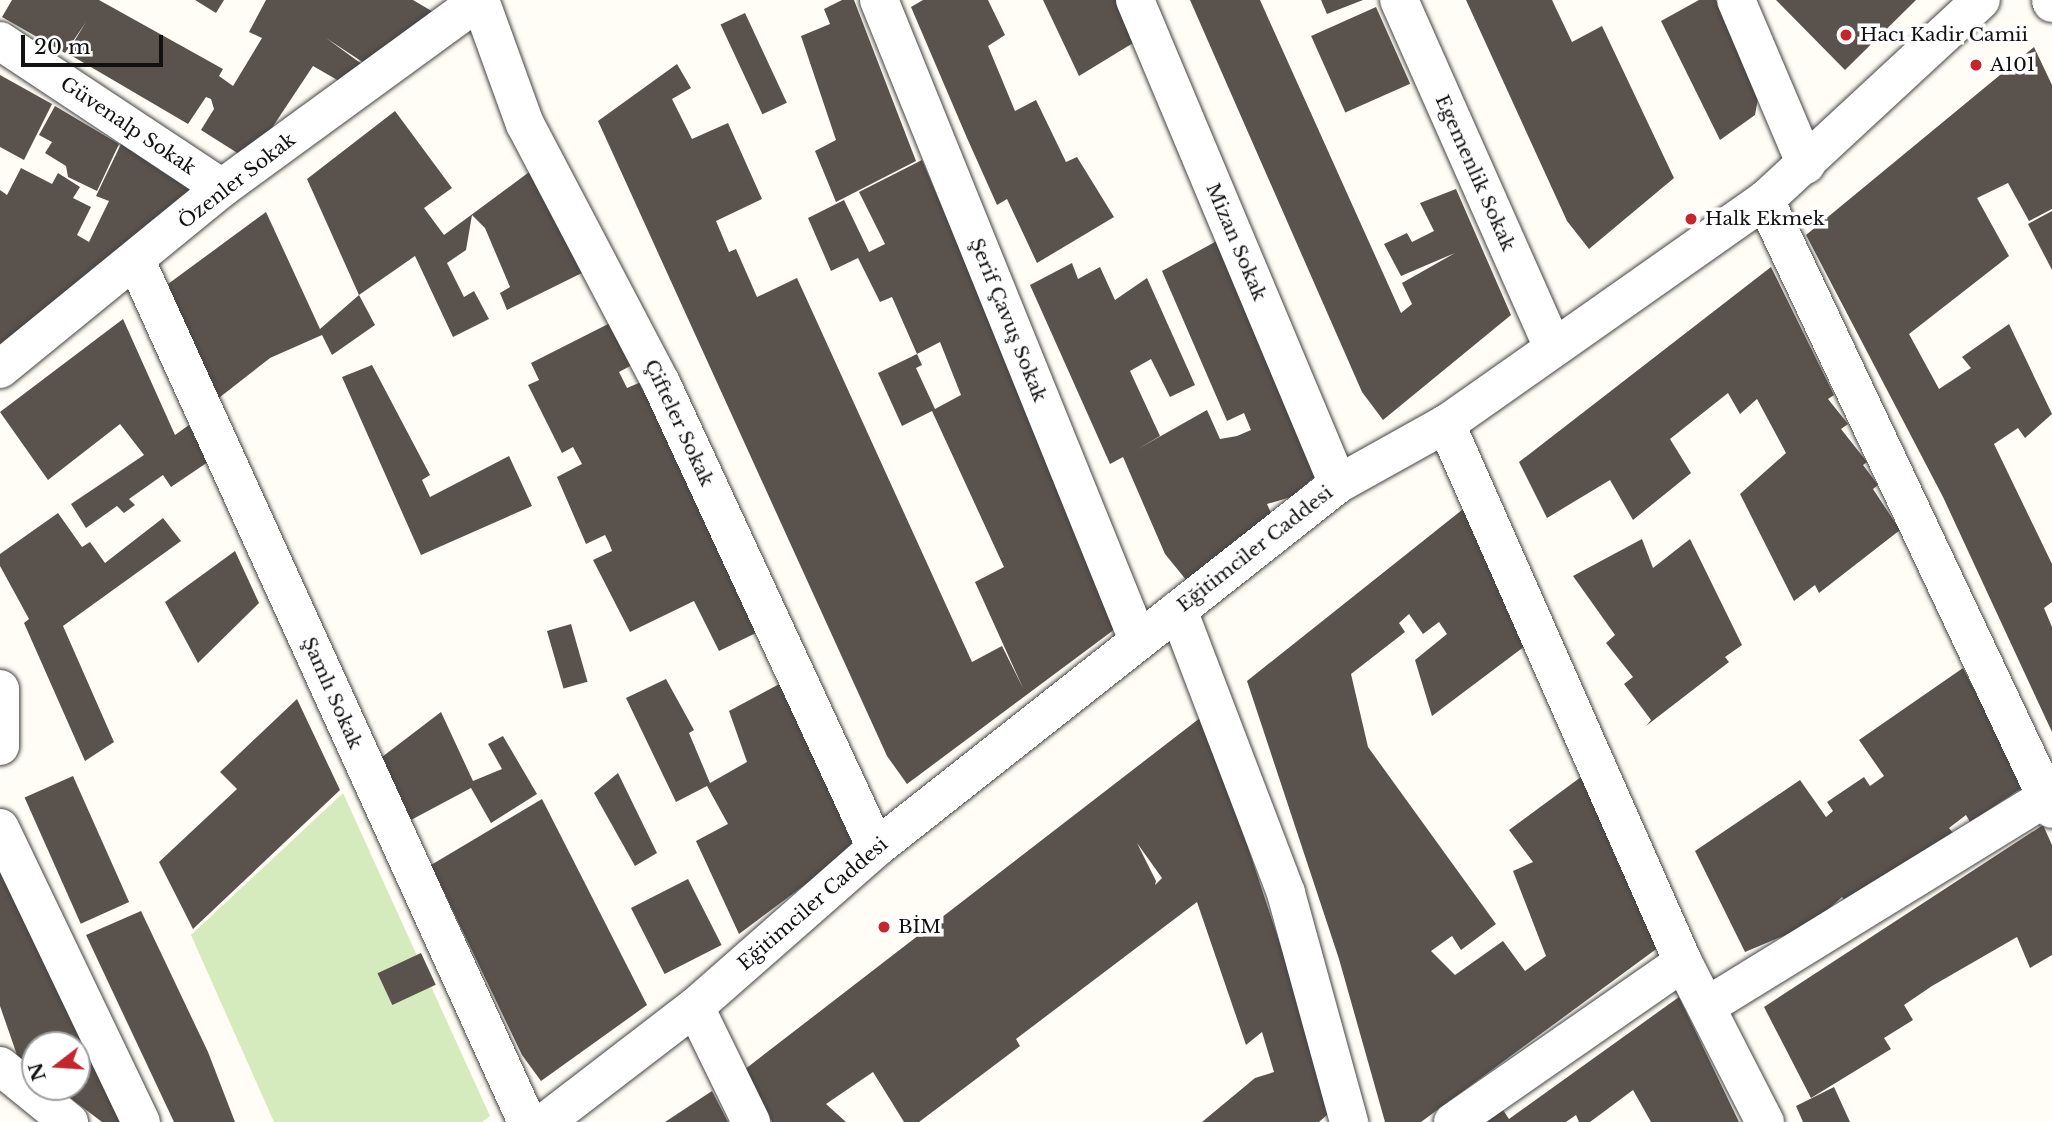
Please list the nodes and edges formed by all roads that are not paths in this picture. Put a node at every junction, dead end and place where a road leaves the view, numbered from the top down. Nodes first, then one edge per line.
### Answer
1 (480, 0) edge
2 (879, 0) edge
3 (1135, 0) edge
4 (1399, 0) edge
5 (1737, 0) edge
6 (1981, 0) edge
7 (0, 41) edge
8 (1806, 165) junction
9 (222, 188) junction
10 (1765, 200) junction
11 (136, 263) junction
12 (1552, 346) junction
13 (0, 369) edge
14 (1447, 424) junction
15 (1338, 484) junction
16 (1178, 610) junction
17 (1138, 640) junction
18 (0, 689) edge
19 (0, 746) edge
20 (2049, 803) edge
21 (0, 828) edge
22 (876, 848) junction
23 (1683, 962) junction
24 (1707, 1006) junction
25 (695, 1007) junction
26 (0, 1066) edge
27 (69, 1122) edge
28 (141, 1122) edge
29 (527, 1122) edge
30 (545, 1122) edge
31 (751, 1122) edge
32 (1349, 1122) edge
33 (1453, 1122) edge
34 (1765, 1122) edge

1 - 9 street, Özenler Sokak
1 - 22 street, Çifteler Sokak
2 - 17 street, Şerif Çavuş Sokak
3 - 15 street, Mizan Sokak
4 - 12 street, Egemenlik Sokak
5 - 8 street
6 - 8 street, Eğitimciler Caddesi
7 - 9 street, Güvenalp Sokak
8 - 10 street, Eğitimciler Caddesi
9 - 11 street, Özenler Sokak
10 - 12 street, Eğitimciler Caddesi
10 - 20 street
11 - 13 street, Özenler Sokak
11 - 29 street, Şamlı Sokak
12 - 14 street, Eğitimciler Caddesi
14 - 15 street, Eğitimciler Caddesi
14 - 23 street
15 - 16 street, Eğitimciler Caddesi
16 - 17 street, Eğitimciler Caddesi
16 - 32 street
17 - 22 street, Eğitimciler Caddesi
18 - 19 street
20 - 24 street
21 - 28 street
22 - 25 street, Eğitimciler Caddesi
23 - 24 street
23 - 33 street
24 - 34 street
25 - 30 street, Eğitimciler Caddesi
25 - 31 street
26 - 27 street

